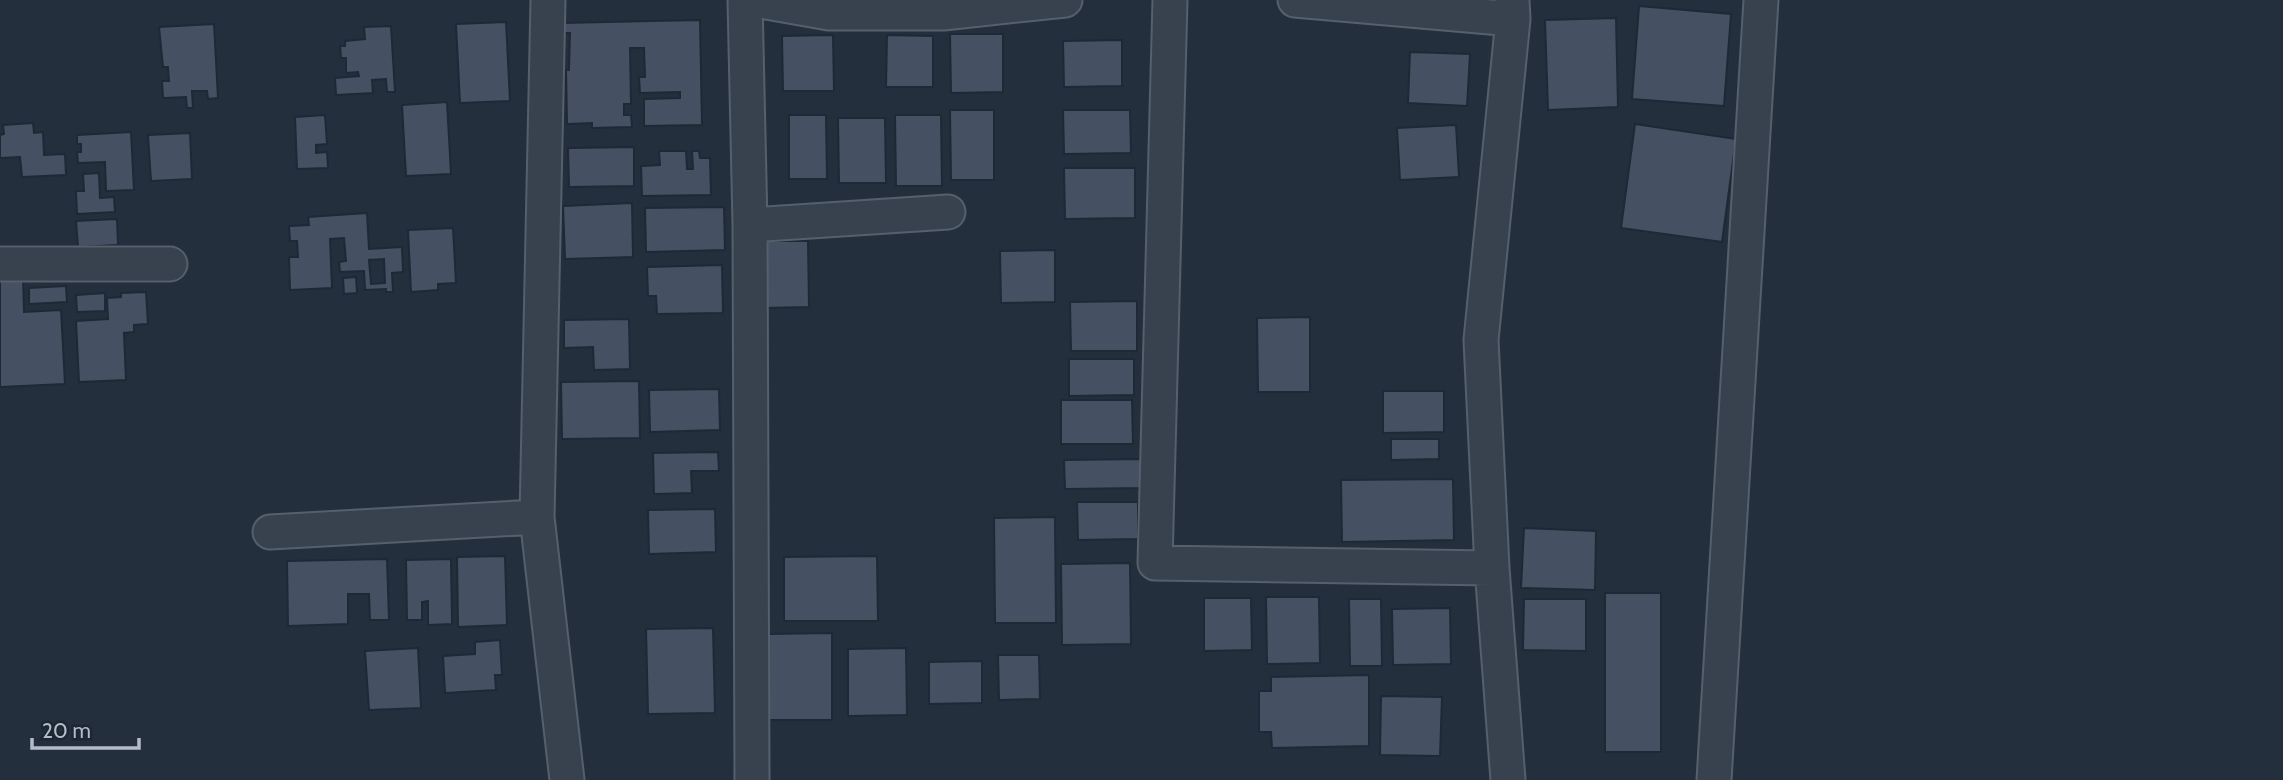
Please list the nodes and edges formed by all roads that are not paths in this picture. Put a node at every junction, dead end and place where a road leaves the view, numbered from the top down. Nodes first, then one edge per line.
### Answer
1 (548, 0) edge
2 (744, 0) edge
3 (755, 0) edge
4 (1065, 0) edge
5 (1170, 0) edge
6 (1295, 0) edge
7 (1761, 0) edge
8 (943, 6) edge
9 (1513, 9) edge
10 (948, 212) dead end
11 (750, 225) junction
12 (0, 264) edge
13 (170, 264) dead end
14 (537, 517) junction
15 (270, 532) dead end
16 (1492, 568) junction
17 (568, 780) edge
18 (752, 780) edge
19 (1508, 780) edge
20 (1714, 780) edge

1 - 14 street
2 - 11 street
3 - 8 street
4 - 8 street
5 - 16 street
6 - 9 street
7 - 20 street
9 - 16 street
10 - 11 street
11 - 18 street
12 - 13 street
14 - 15 street
14 - 17 street
16 - 19 street

